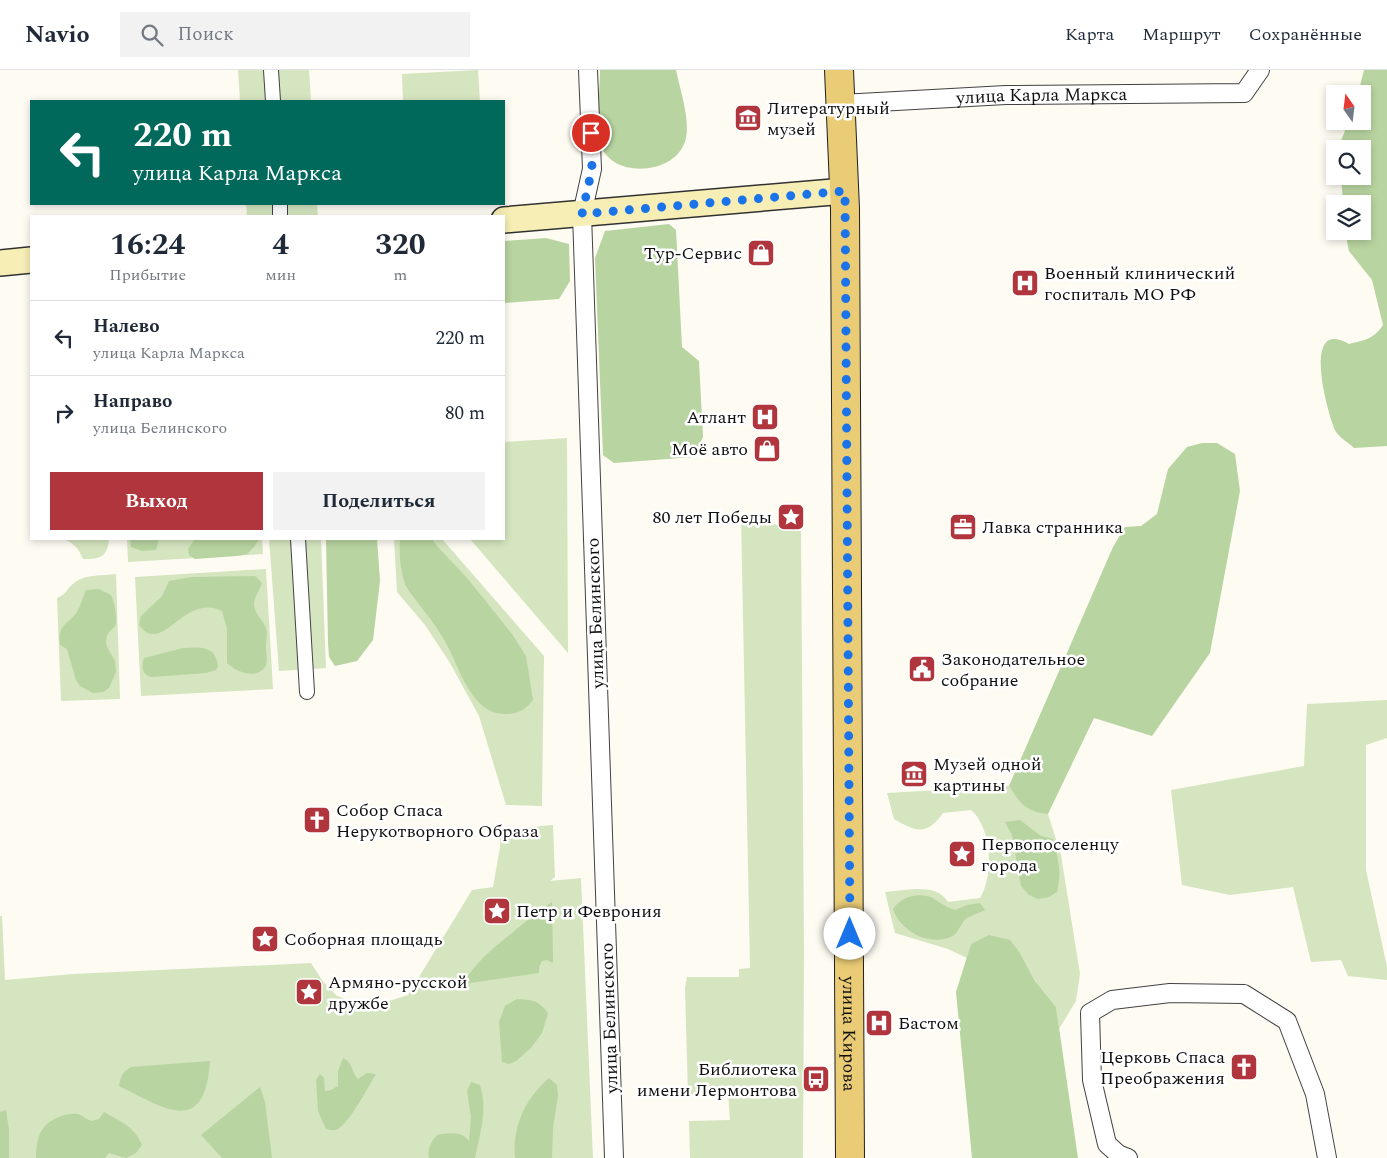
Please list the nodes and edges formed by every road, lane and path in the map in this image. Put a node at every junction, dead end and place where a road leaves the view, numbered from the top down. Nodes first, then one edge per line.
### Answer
1 (271, 70) edge
2 (588, 70) edge
3 (839, 70) edge
4 (1260, 70) edge
5 (273, 100) edge
6 (840, 104) junction
7 (845, 191) junction
8 (582, 214) junction
9 (505, 220) edge
10 (30, 260) edge
11 (0, 263) edge
12 (298, 540) edge
13 (307, 692) dead end
14 (614, 1158) edge
15 (850, 1158) edge
16 (1128, 1158) edge
17 (1327, 1158) edge

1 - 5 street
2 - 8 street, улица Белинского
3 - 6 main road, улица Кирова
4 - 6 street, улица Карла Маркса
6 - 7 main road, улица Кирова
7 - 8 main road
7 - 15 main road, улица Кирова
8 - 9 main road
8 - 14 street, улица Белинского
10 - 11 main road
12 - 13 street
16 - 17 street

